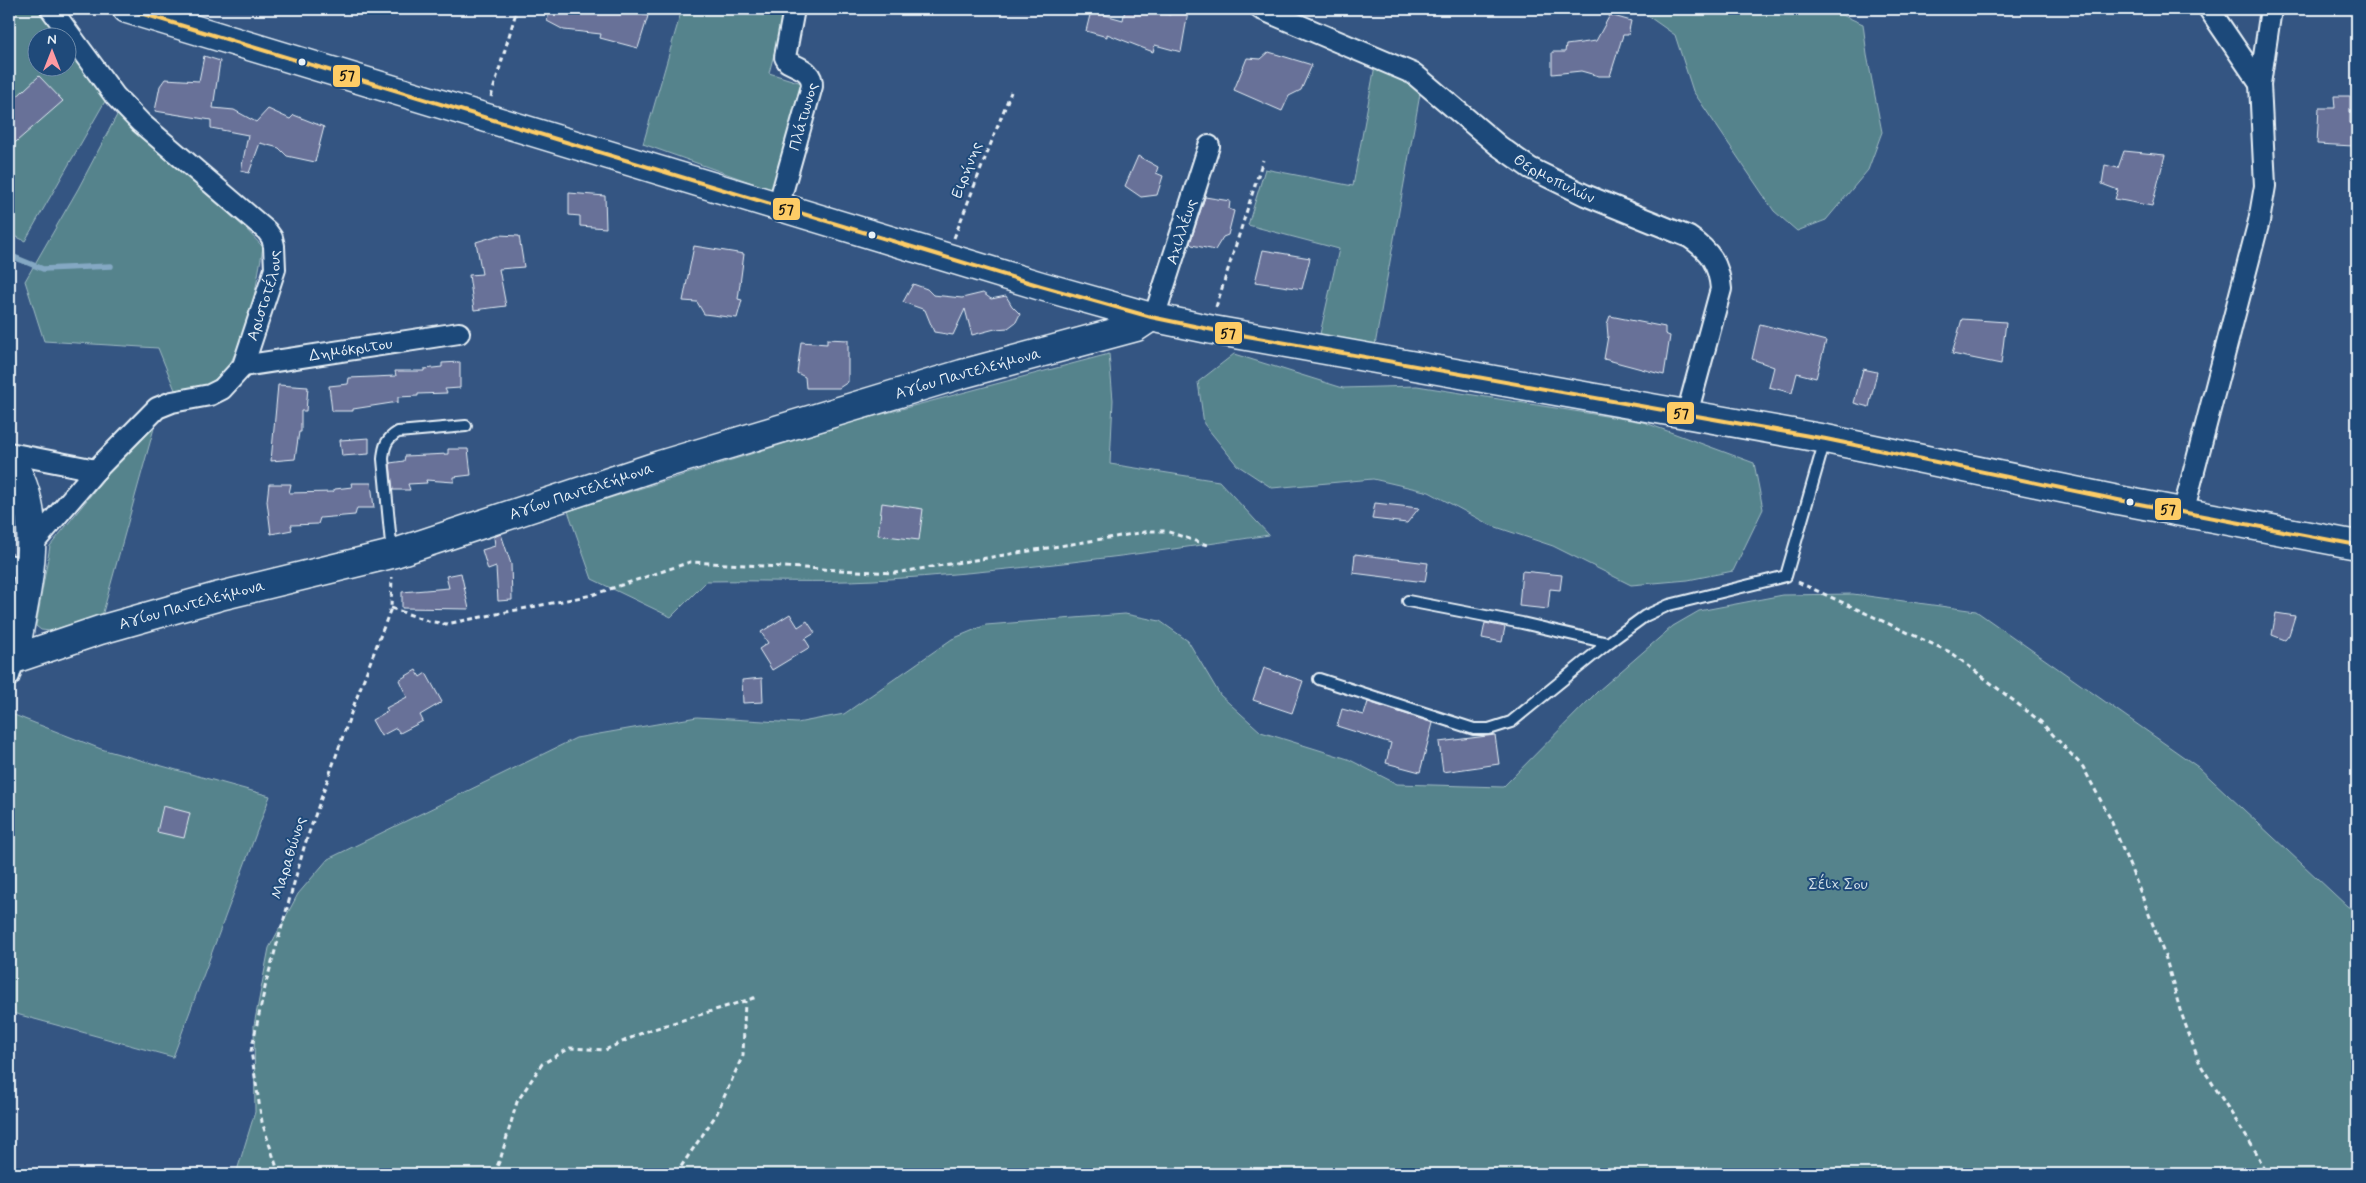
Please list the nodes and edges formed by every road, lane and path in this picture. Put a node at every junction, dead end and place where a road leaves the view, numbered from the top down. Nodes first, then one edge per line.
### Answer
1 (50, 9) edge
2 (127, 9) edge
3 (517, 9) edge
4 (794, 9) edge
5 (1261, 9) edge
6 (2209, 9) edge
7 (2271, 9) edge
8 (2260, 84) junction
9 (1011, 92) dead end
10 (485, 117) junction
11 (1209, 146) dead end
12 (1263, 160) dead end
13 (778, 207) junction
14 (947, 257) junction
15 (1151, 317) junction
16 (1208, 329) junction
17 (459, 333) dead end
18 (243, 366) junction
19 (1687, 414) junction
20 (466, 426) dead end
21 (1826, 439) junction
22 (9, 453) edge
23 (9, 459) edge
24 (96, 470) junction
25 (2183, 513) junction
26 (1207, 545) dead end
27 (2357, 545) edge
28 (392, 554) junction
29 (23, 560) edge
30 (1786, 576) junction
31 (1408, 601) dead end
32 (391, 608) junction
33 (1608, 643) junction
34 (11, 665) edge
35 (1319, 679) dead end
36 (757, 997) dead end
37 (745, 1001) junction
38 (279, 1174) edge
39 (494, 1174) edge
40 (676, 1174) edge
41 (2267, 1174) edge

1 - 18 street, Αριστοτέλους
2 - 10 main road
3 - 10 path
4 - 13 street, Πλάτωνος
5 - 19 street, Θερμοπυλών
6 - 8 street
7 - 8 street
8 - 25 street
9 - 14 path, Ειρήνης
10 - 13 main road
11 - 15 street, Αχιλλέως
12 - 16 path
13 - 14 main road
14 - 15 main road
15 - 16 main road
15 - 28 main road, Αγίου Παντελεήμονα
16 - 19 main road
17 - 18 street, Δημόκριτου
18 - 24 street, Αριστοτέλους
19 - 21 main road
20 - 28 lane
21 - 25 main road
21 - 30 lane
22 - 24 street
23 - 29 main road
24 - 29 street, Αριστοτέλους
25 - 27 main road
26 - 32 path
28 - 32 path, Μαραθώνος
28 - 34 main road, Αγίου Παντελεήμονα
29 - 34 main road
30 - 33 lane
30 - 41 path
31 - 33 lane
32 - 38 path, Μαραθώνος
33 - 35 lane
36 - 37 path
37 - 39 path
37 - 40 path

